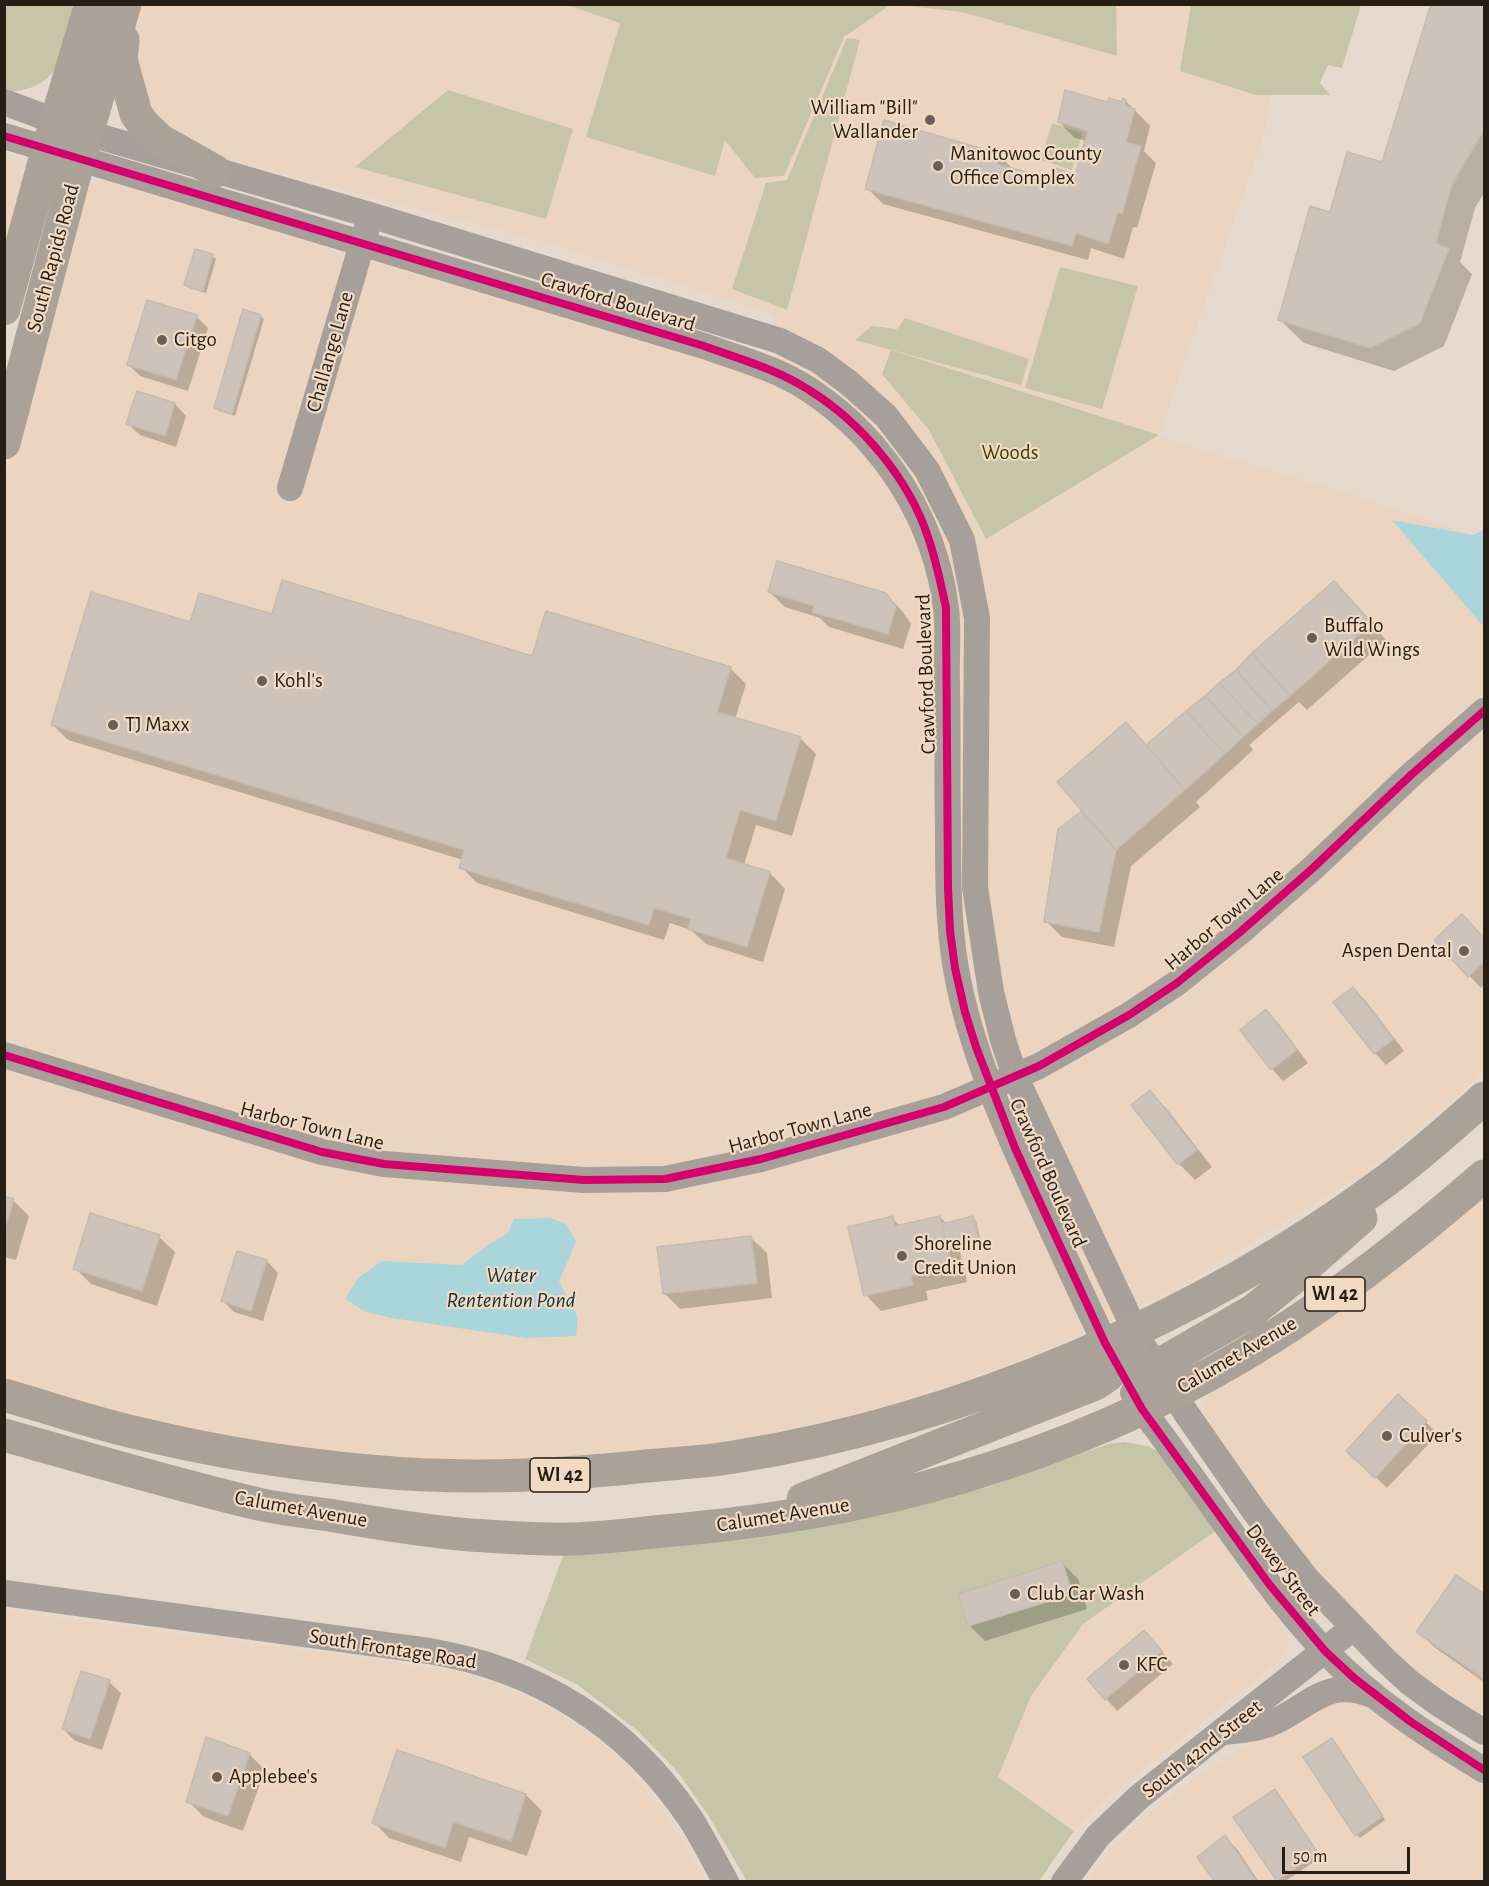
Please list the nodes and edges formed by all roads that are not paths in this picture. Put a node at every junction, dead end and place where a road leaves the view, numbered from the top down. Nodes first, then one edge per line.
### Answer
1 (91, 4) edge
2 (126, 4) edge
3 (4, 102) edge
4 (52, 135) junction
5 (4, 136) edge
6 (84, 146) junction
7 (215, 171) junction
8 (370, 215) junction
9 (362, 243) junction
10 (4, 309) edge
11 (4, 443) edge
12 (290, 488) dead end
13 (1485, 711) edge
14 (4, 1055) edge
15 (1015, 1076) junction
16 (991, 1087) junction
17 (1485, 1098) edge
18 (1407, 1164) junction
19 (1485, 1176) edge
20 (1119, 1347) junction
21 (1164, 1380) junction
22 (4, 1395) edge
23 (1142, 1409) junction
24 (4, 1435) edge
25 (731, 1525) junction
26 (7, 1601) edge
27 (1353, 1628) junction
28 (1325, 1652) junction
29 (1380, 1699) junction
30 (1224, 1732) junction
31 (1485, 1732) edge
32 (1485, 1770) edge
33 (726, 1881) edge
34 (1064, 1881) edge

1 - 4 main road, South Rapids Road
2 - 6 main road, South Rapids Road
2 - 7 main road
3 - 4 street
4 - 5 street
4 - 6 street
4 - 10 main road, South Rapids Road
6 - 7 street, Crawford Boulevard
6 - 9 street, Crawford Boulevard
6 - 11 main road, South Rapids Road
7 - 8 street, Crawford Boulevard
8 - 9 street, Challange Lane
8 - 15 street, Crawford Boulevard
9 - 12 street, Challange Lane
9 - 16 street, Crawford Boulevard
13 - 15 street, Harbor Town Lane
14 - 16 street, Harbor Town Lane
15 - 16 street, Harbor Town Lane
15 - 20 street, Crawford Boulevard
16 - 20 street, Crawford Boulevard
17 - 18 main road, Calumet Avenue / WI 42
18 - 20 main road, Calumet Avenue / WI 42
18 - 21 main road
19 - 21 main road, Calumet Avenue / WI 42
20 - 21 street, Crawford Boulevard
20 - 22 main road, Calumet Avenue / WI 42
20 - 23 street, Dewey Street
20 - 25 main road
21 - 23 main road
21 - 27 street, Dewey Street
23 - 25 main road, Calumet Avenue
23 - 28 street, Dewey Street
24 - 25 main road, Calumet Avenue
26 - 33 street, South Frontage Road
27 - 28 street, South 42nd Street
27 - 31 street, Dewey Street
28 - 29 street, Dewey Street
28 - 30 street, South 42nd Street
29 - 30 street
29 - 32 street, Dewey Street
30 - 34 street, South 42nd Street

